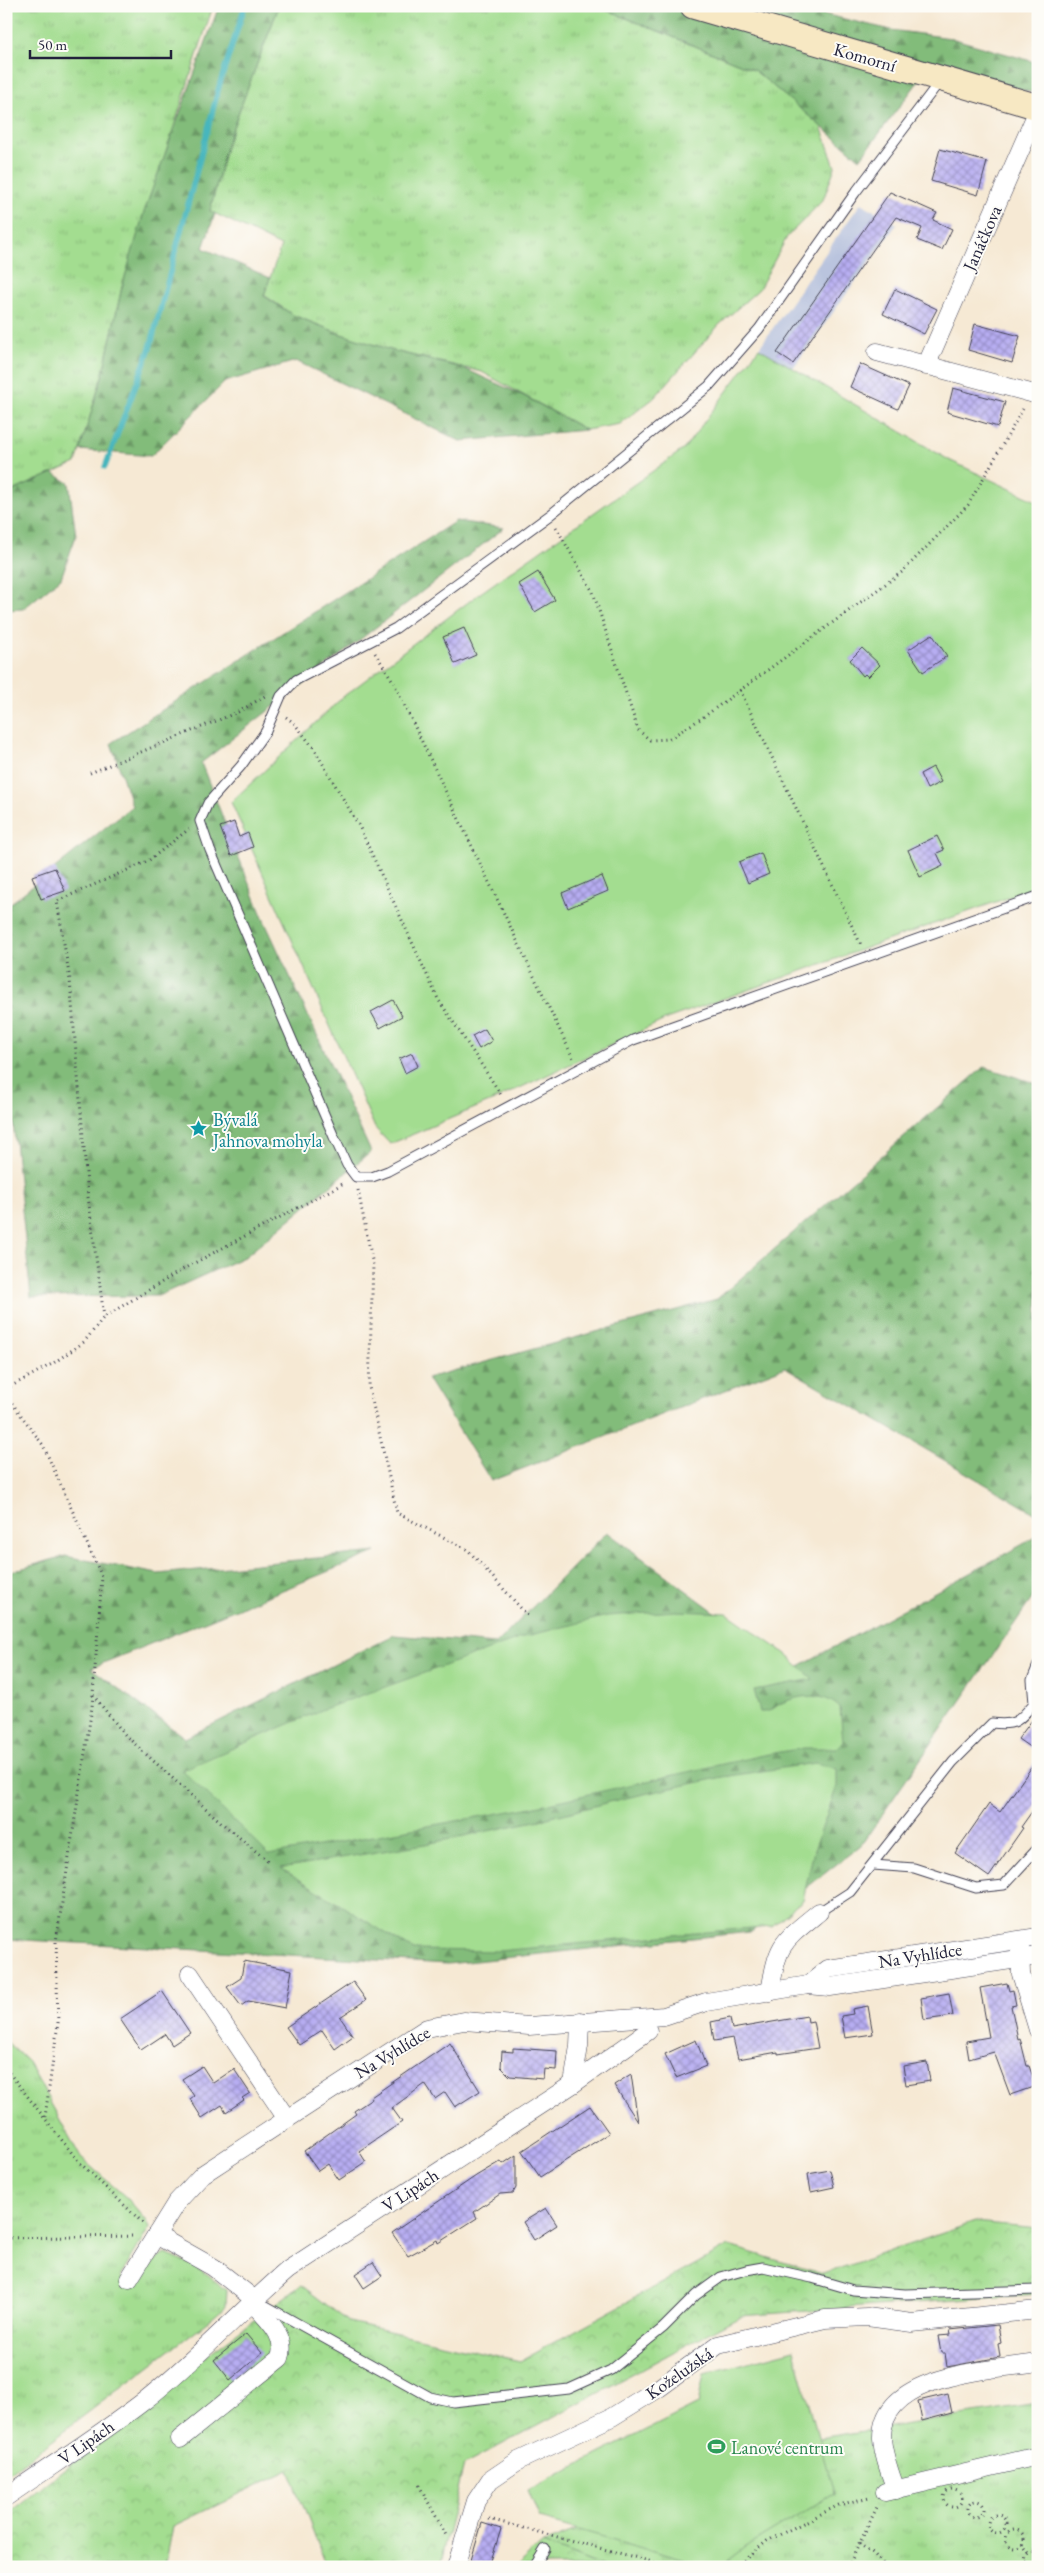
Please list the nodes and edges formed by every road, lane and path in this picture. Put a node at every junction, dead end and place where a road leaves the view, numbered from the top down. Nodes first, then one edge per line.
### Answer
1 (693, 6) edge
2 (942, 79) junction
3 (1038, 109) edge
4 (877, 352) dead end
5 (926, 366) junction
6 (1034, 394) edge
7 (550, 515) junction
8 (368, 642) junction
9 (290, 687) junction
10 (740, 690) junction
11 (275, 710) junction
12 (90, 773) dead end
13 (200, 820) junction
14 (1038, 896) edge
15 (866, 957) junction
16 (579, 1070) junction
17 (509, 1107) junction
18 (356, 1177) junction
19 (104, 1317) junction
20 (6, 1389) edge
21 (6, 1395) edge
22 (529, 1617) dead end
23 (1038, 1665) edge
24 (93, 1696) junction
25 (1038, 1848) edge
26 (269, 1862) dead end
27 (873, 1865) junction
28 (818, 1912) joint
29 (1038, 1937) edge
30 (1020, 1940) junction
31 (1038, 1956) edge
32 (1020, 1959) junction
33 (190, 1974) dead end
34 (808, 1985) junction
35 (770, 1992) junction
36 (580, 2021) junction
37 (1038, 2030) edge
38 (648, 2031) dead end
39 (6, 2069) edge
40 (573, 2084) junction
41 (44, 2118) junction
42 (287, 2119) junction
43 (156, 2235) junction
44 (6, 2238) edge
45 (130, 2279) dead end
46 (1038, 2290) edge
47 (253, 2300) junction
48 (1038, 2310) edge
49 (1038, 2363) edge
50 (180, 2439) dead end
51 (1038, 2456) edge
52 (419, 2485) dead end
53 (890, 2491) junction
54 (6, 2497) edge
55 (961, 2500) junction
56 (969, 2504) junction
57 (984, 2513) junction
58 (991, 2518) junction
59 (493, 2520) dead end
60 (1004, 2529) junction
61 (1009, 2533) junction
62 (859, 2544) junction
63 (1022, 2544) junction
64 (545, 2549) dead end
65 (1038, 2552) edge
66 (1029, 2553) junction
67 (457, 2564) edge
68 (534, 2567) edge
69 (672, 2567) edge
70 (736, 2567) edge
71 (848, 2567) edge
72 (886, 2567) edge
73 (1030, 2567) edge

1 - 2 street, Komorní
2 - 3 street, Komorní
2 - 7 lane
3 - 5 street, Janáčkova
4 - 5 street
5 - 6 street
6 - 10 path
7 - 8 lane
7 - 10 path
8 - 9 lane
8 - 16 path
9 - 11 lane
9 - 12 path
10 - 15 path
11 - 13 lane
11 - 17 path
13 - 18 lane
13 - 19 path
14 - 15 lane
15 - 16 lane
16 - 17 lane
17 - 18 lane
18 - 19 path
18 - 22 path
19 - 20 path
21 - 24 path
23 - 27 lane
24 - 26 path
24 - 41 path
25 - 27 lane
27 - 28 lane
28 - 35 street
29 - 30 street, Na Vyhlídce
30 - 32 street
30 - 34 street, Na Vyhlídce
31 - 32 street, Na Vyhlídce
32 - 34 street, Na Vyhlídce
32 - 37 street
33 - 42 street
34 - 35 street, Na Vyhlídce
35 - 36 street, Na Vyhlídce
36 - 40 street
36 - 42 street, Na Vyhlídce
38 - 40 street, V Lipách
39 - 41 path
40 - 47 street, V Lipách
41 - 43 path
42 - 43 street, Na Vyhlídce
43 - 44 path
43 - 45 street, Na Vyhlídce
43 - 47 street
46 - 47 lane
47 - 50 street
47 - 54 street, V Lipách
48 - 67 street, Koželužská
49 - 53 street
51 - 53 street
52 - 67 path
53 - 62 path
53 - 70 path
55 - 55 path
55 - 56 path
56 - 57 path
56 - 57 path
57 - 58 path
58 - 60 path
58 - 60 path
59 - 69 path
60 - 61 path
61 - 63 path
61 - 63 path
62 - 71 path
62 - 72 path
63 - 66 path
64 - 68 lane
65 - 66 path
66 - 73 path

